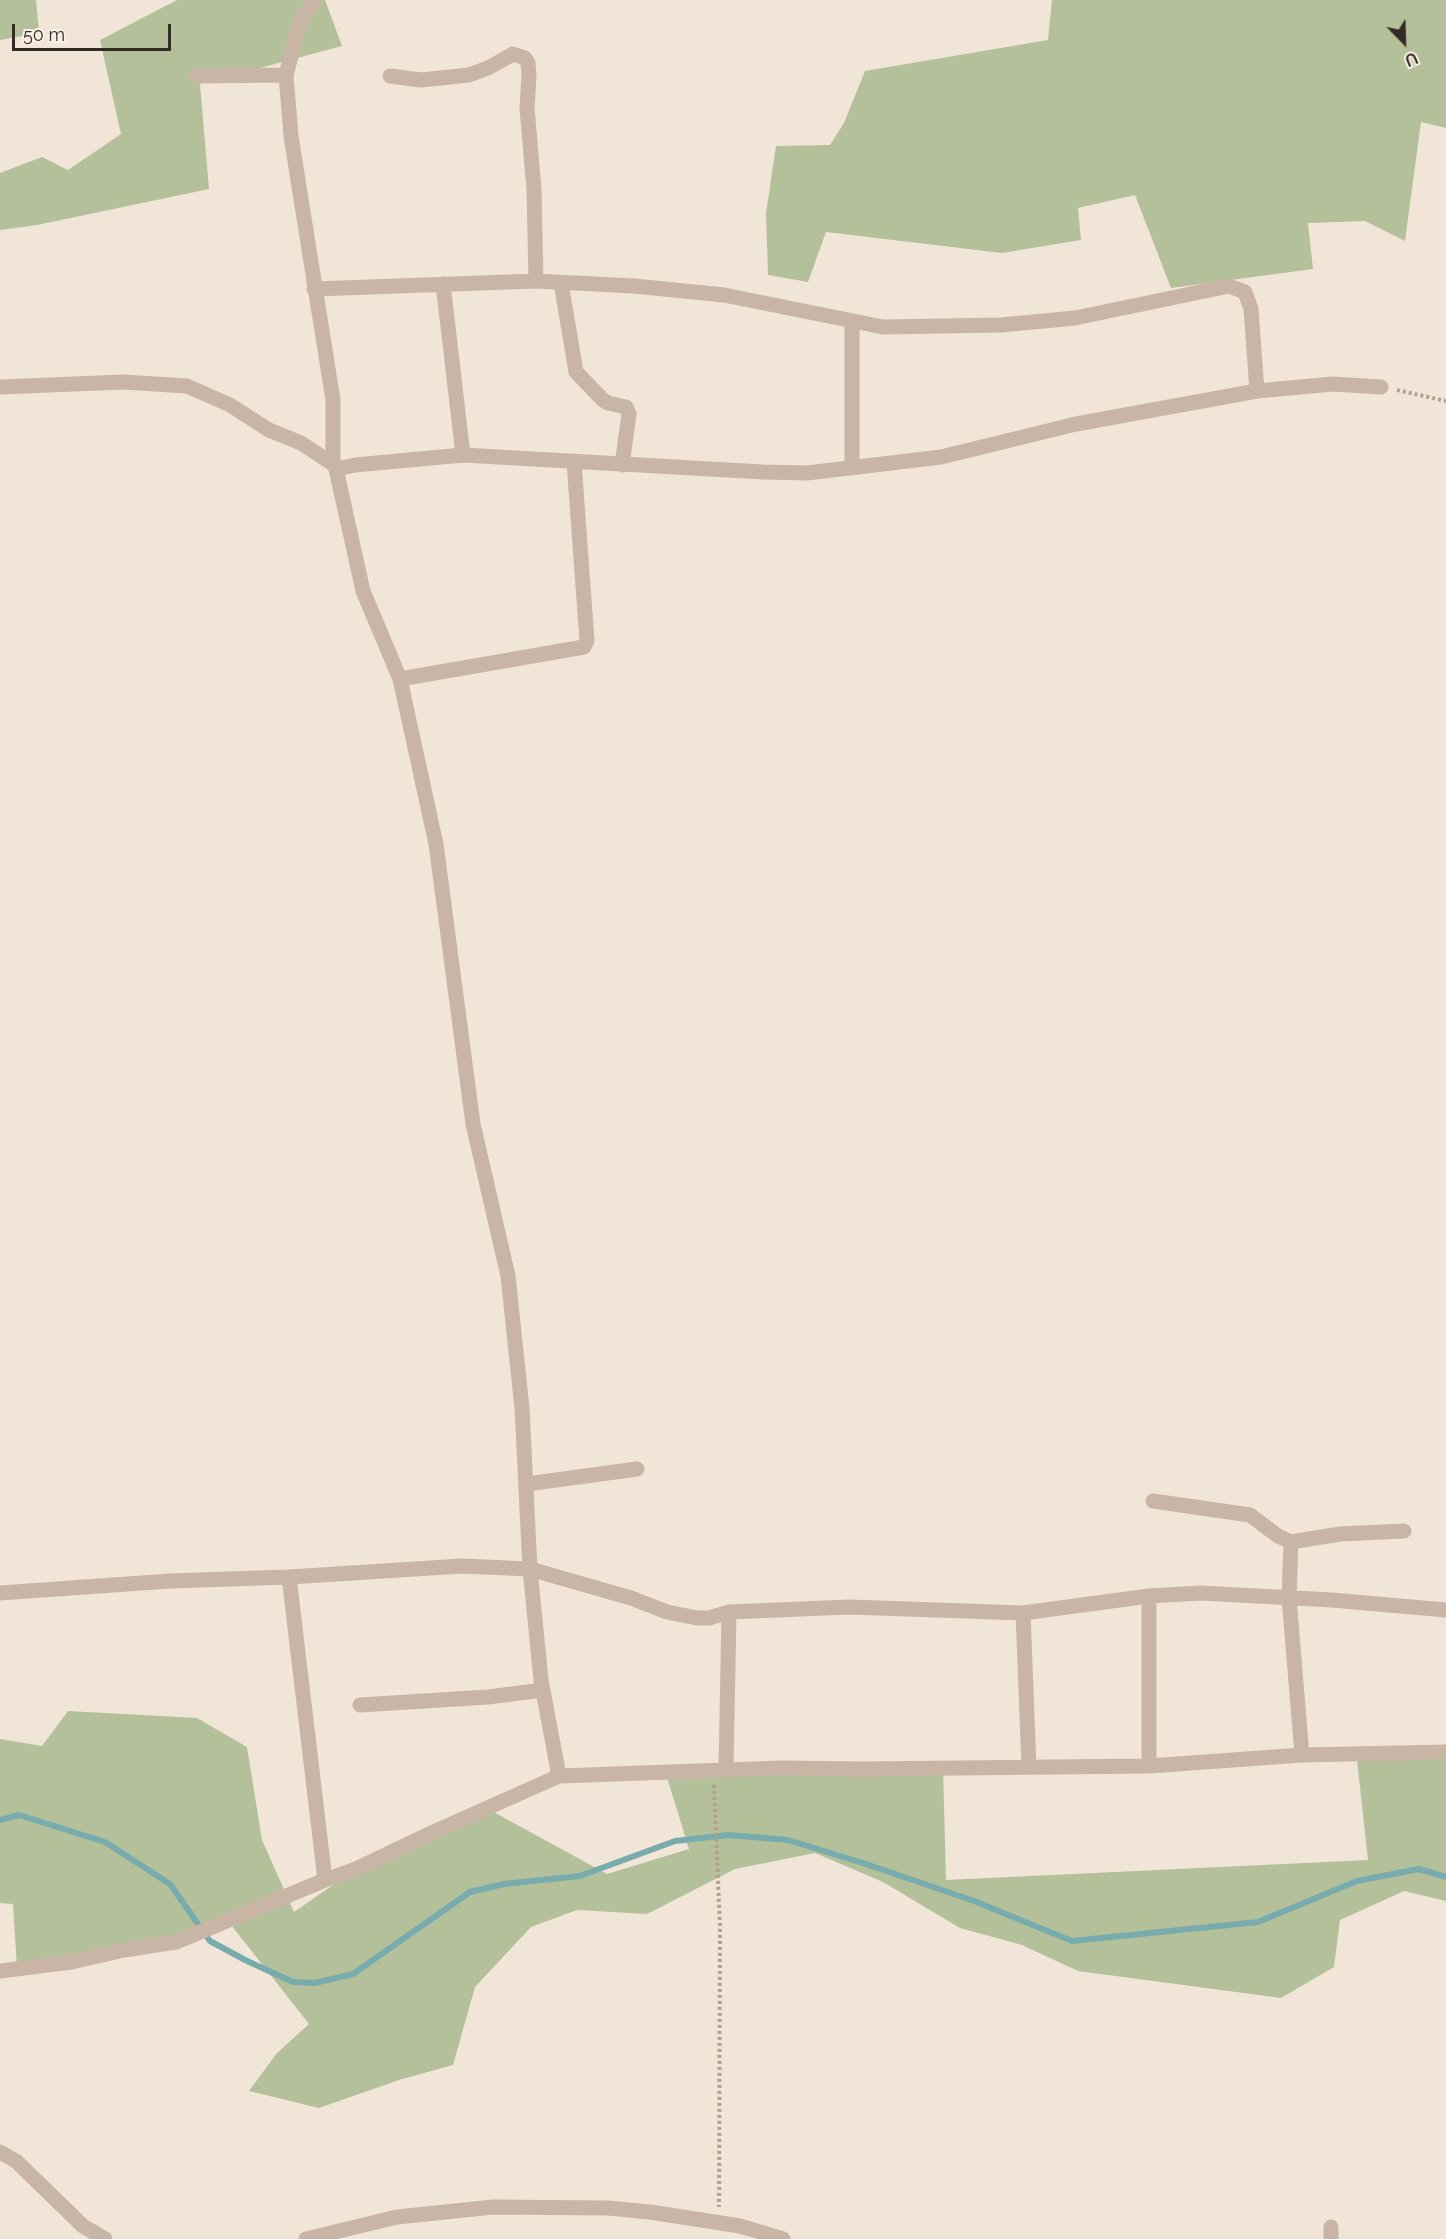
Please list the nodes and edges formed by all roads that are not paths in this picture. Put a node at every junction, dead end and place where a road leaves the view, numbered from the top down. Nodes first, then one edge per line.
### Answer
1 (314, 0) edge
2 (286, 75) junction
3 (196, 76) dead end
4 (390, 76) dead end
5 (536, 281) junction
6 (561, 283) junction
7 (443, 284) junction
8 (314, 289) junction
9 (852, 322) junction
10 (0, 387) edge
11 (1381, 387) road end
12 (1257, 391) junction
13 (463, 455) junction
14 (574, 462) junction
15 (622, 465) junction
16 (334, 466) junction
17 (852, 466) junction
18 (400, 679) junction
19 (637, 1468) dead end
20 (527, 1485) junction
21 (1153, 1501) dead end
22 (1404, 1532) dead end
23 (1291, 1542) junction
24 (530, 1569) junction
25 (289, 1577) junction
26 (0, 1593) edge
27 (1149, 1596) junction
28 (1289, 1598) junction
29 (1446, 1610) edge
30 (729, 1612) junction
31 (1023, 1613) junction
32 (543, 1690) junction
33 (360, 1705) dead end
34 (1446, 1752) edge
35 (1302, 1755) junction
36 (1149, 1766) junction
37 (1029, 1767) junction
38 (719, 1770) junction
39 (559, 1776) junction
40 (326, 1880) junction
41 (0, 1971) edge
42 (0, 2152) edge
43 (105, 2239) edge
44 (306, 2239) edge
45 (783, 2239) edge

1 - 2 street
2 - 3 street
2 - 8 street
4 - 5 street
5 - 6 street
5 - 7 street
6 - 9 street
6 - 15 street
7 - 8 street
7 - 13 street
8 - 16 street
9 - 12 street
9 - 17 street
10 - 16 street
11 - 12 street
12 - 17 street
13 - 14 street
13 - 16 street
14 - 15 street
14 - 18 street
15 - 17 street
16 - 18 street
18 - 20 street
19 - 20 street
20 - 24 street
21 - 23 street
22 - 23 street
23 - 28 street
24 - 25 street
24 - 30 street
24 - 32 street
25 - 26 street
25 - 40 street
27 - 28 street
27 - 31 street
27 - 36 street
28 - 29 street
28 - 35 street
30 - 31 street
30 - 38 street
31 - 37 street
32 - 33 street
32 - 39 street
34 - 35 street
35 - 36 street
36 - 37 street
37 - 38 street
38 - 39 street
39 - 40 street
40 - 41 street
42 - 43 street
44 - 45 street

